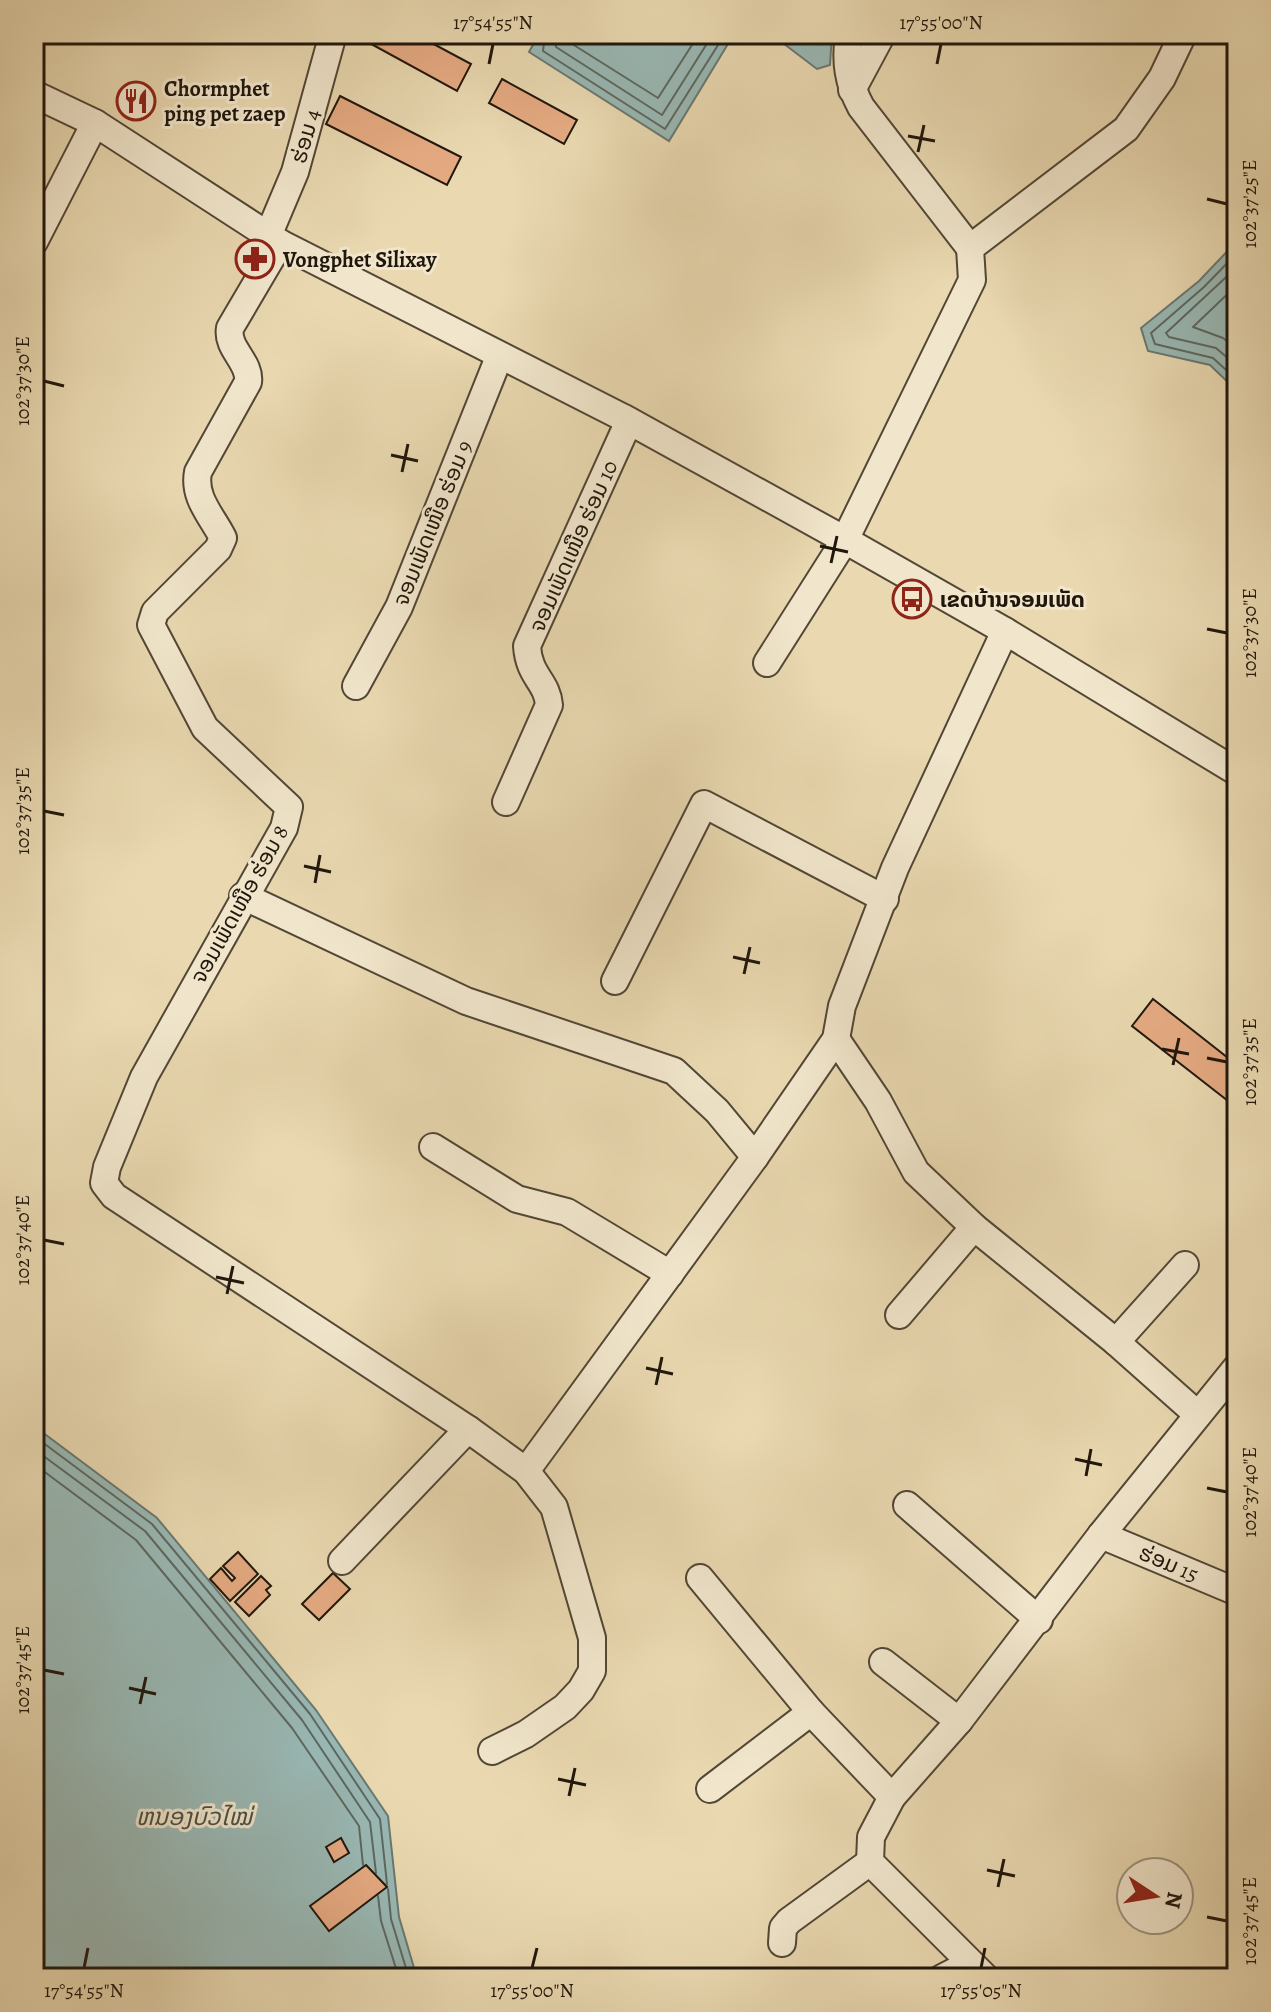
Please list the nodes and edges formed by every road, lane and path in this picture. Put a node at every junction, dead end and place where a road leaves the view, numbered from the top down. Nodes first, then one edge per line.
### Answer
1 (333, 34) edge
2 (849, 34) edge
3 (882, 34) edge
4 (1183, 34) edge
5 (852, 90) junction
6 (34, 94) edge
7 (95, 123) junction
8 (274, 239) junction
9 (34, 242) edge
10 (970, 248) junction
11 (499, 357) junction
12 (629, 421) junction
13 (845, 540) junction
14 (1005, 631) junction
15 (767, 663) dead end
16 (356, 686) dead end
17 (1237, 772) edge
18 (506, 802) dead end
19 (243, 896) junction
20 (885, 899) junction
21 (615, 981) dead end
22 (836, 1039) junction
23 (433, 1147) dead end
24 (755, 1157) junction
25 (974, 1227) junction
26 (1185, 1265) dead end
27 (670, 1274) junction
28 (899, 1315) dead end
29 (1116, 1342) junction
30 (1237, 1367) edge
31 (1197, 1414) junction
32 (468, 1429) junction
33 (526, 1471) junction
34 (907, 1505) dead end
35 (1101, 1535) junction
36 (342, 1561) dead end
37 (700, 1578) dead end
38 (1237, 1592) edge
39 (1039, 1620) junction
40 (883, 1662) dead end
41 (811, 1712) junction
42 (959, 1721) junction
43 (492, 1751) dead end
44 (710, 1789) dead end
45 (892, 1797) junction
46 (870, 1862) junction
47 (782, 1943) dead end
48 (978, 1971) edge
49 (942, 1978) edge

1 - 8 street, ຮ່ອມ 4
2 - 5 street
3 - 5 street
4 - 10 street
5 - 10 street
6 - 7 street
7 - 8 street
7 - 9 street
8 - 11 street
8 - 19 street, ຈອມເພັດເໜືອ ຮ່ອມ 8
10 - 13 street
11 - 12 street
11 - 16 street, ຈອມເພັດເໜືອ ຮ່ອມ 9
12 - 13 street
12 - 18 street, ຈອມເພັດເໜືອ ຮ່ອມ 10
13 - 14 street
13 - 15 street
14 - 17 street
14 - 20 street
19 - 24 street
19 - 32 street, ຈອມເພັດເໜືອ ຮ່ອມ 8
20 - 21 street
20 - 22 street
22 - 24 street
22 - 25 street
23 - 27 street
24 - 27 street
25 - 28 street
25 - 29 street
26 - 29 street
27 - 33 street
29 - 31 street
30 - 31 street
31 - 35 street
32 - 33 street
32 - 36 street
33 - 43 street
34 - 39 street
35 - 38 street, ຮ່ອມ 15
35 - 39 street
37 - 41 street
39 - 42 street
40 - 42 street
41 - 44 street
41 - 45 street
42 - 45 street
45 - 46 street
46 - 47 street
46 - 48 street
48 - 49 street

